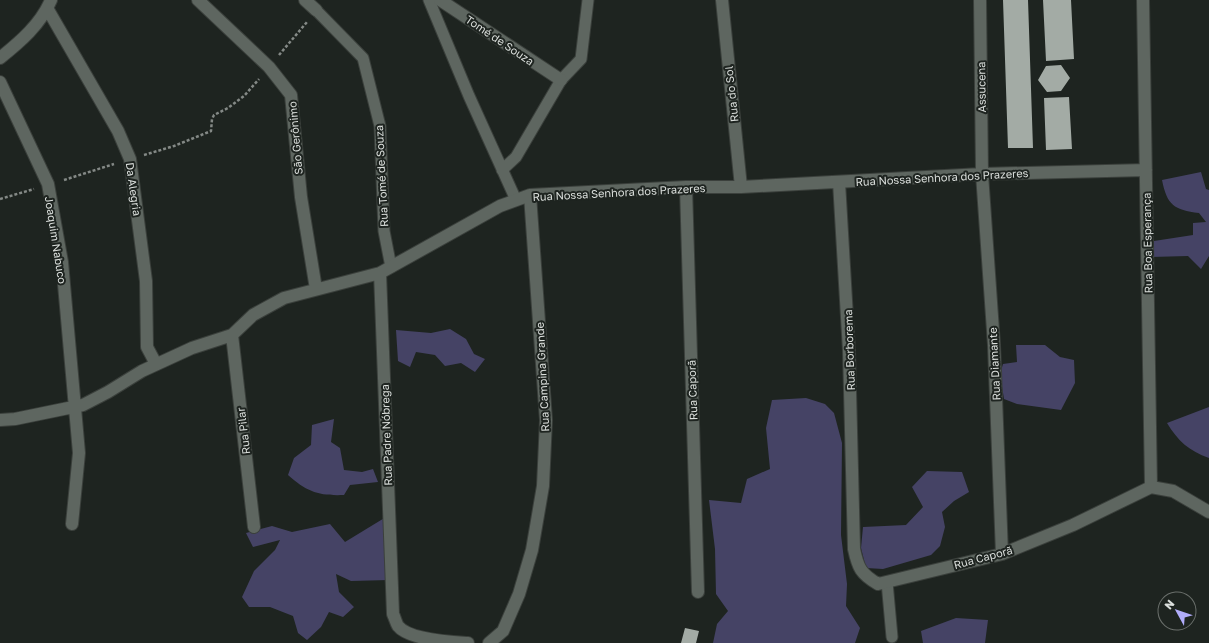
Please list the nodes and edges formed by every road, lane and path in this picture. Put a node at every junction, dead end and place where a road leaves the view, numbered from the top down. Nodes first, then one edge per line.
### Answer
1 (198, 0) edge
2 (305, 0) edge
3 (429, 0) edge
4 (440, 0) edge
5 (588, 0) edge
6 (722, 0) edge
7 (980, 0) edge
8 (1143, 0) edge
9 (49, 4) edge
10 (316, 10) junction
11 (0, 58) edge
12 (269, 67) junction
13 (561, 80) junction
14 (0, 82) edge
15 (502, 170) junction
16 (1146, 170) junction
17 (982, 174) junction
18 (840, 182) junction
19 (686, 187) junction
20 (741, 187) junction
21 (530, 196) junction
22 (516, 200) junction
23 (385, 270) junction
24 (316, 289) junction
25 (232, 335) junction
26 (156, 364) junction
27 (74, 407) junction
28 (0, 420) edge
29 (1151, 487) junction
30 (1209, 512) edge
31 (854, 519) joint
32 (72, 524) dead end
33 (254, 527) dead end
34 (1002, 554) junction
35 (887, 582) junction
36 (698, 592) dead end
37 (892, 637) dead end
38 (468, 643) edge
39 (490, 643) edge

1 - 12 street, São Gerônimo
2 - 10 street
3 - 15 lane
4 - 13 street, Tomé de Souza
5 - 13 lane
6 - 20 street, Rua do Sol
7 - 17 street, Assucena
8 - 16 street, Rua Boa Esperança
9 - 11 street
9 - 26 street, Da Alegria
10 - 12 path
10 - 23 lane, Rua Tomé de Souza
12 - 24 street, São Gerônimo
13 - 15 lane
14 - 27 street, Joaquim Nabuco
15 - 22 lane
16 - 17 street, Rua Nossa Senhora dos Prazeres
16 - 29 street, Rua Boa Esperança
17 - 18 street, Rua Nossa Senhora dos Prazeres
17 - 34 street, Rua Diamante
18 - 20 street, Rua Nossa Senhora dos Prazeres
18 - 31 street, Rua Borborema
19 - 20 street, Rua Nossa Senhora dos Prazeres
19 - 21 street, Rua Nossa Senhora dos Prazeres
19 - 36 street, Rua Caporã
21 - 22 street, Rua Nossa Senhora dos Prazeres
21 - 39 street, Rua Campina Grande
22 - 23 street, Rua Nossa Senhora dos Prazeres
23 - 24 street, Rua Nossa Senhora dos Prazeres
23 - 38 street, Rua Padre Nóbrega
24 - 25 street, Rua Nossa Senhora dos Prazeres
25 - 26 street, Rua Nossa Senhora dos Prazeres
25 - 33 street, Rua Pilar
26 - 27 street, Rua Nossa Senhora dos Prazeres
27 - 28 street, Rua Nossa Senhora dos Prazeres
27 - 32 street, Joaquim Nabuco
29 - 30 street
29 - 34 street, Rua Caporã
31 - 35 street, Rua Caporã
34 - 35 street, Rua Caporã
35 - 37 lane

